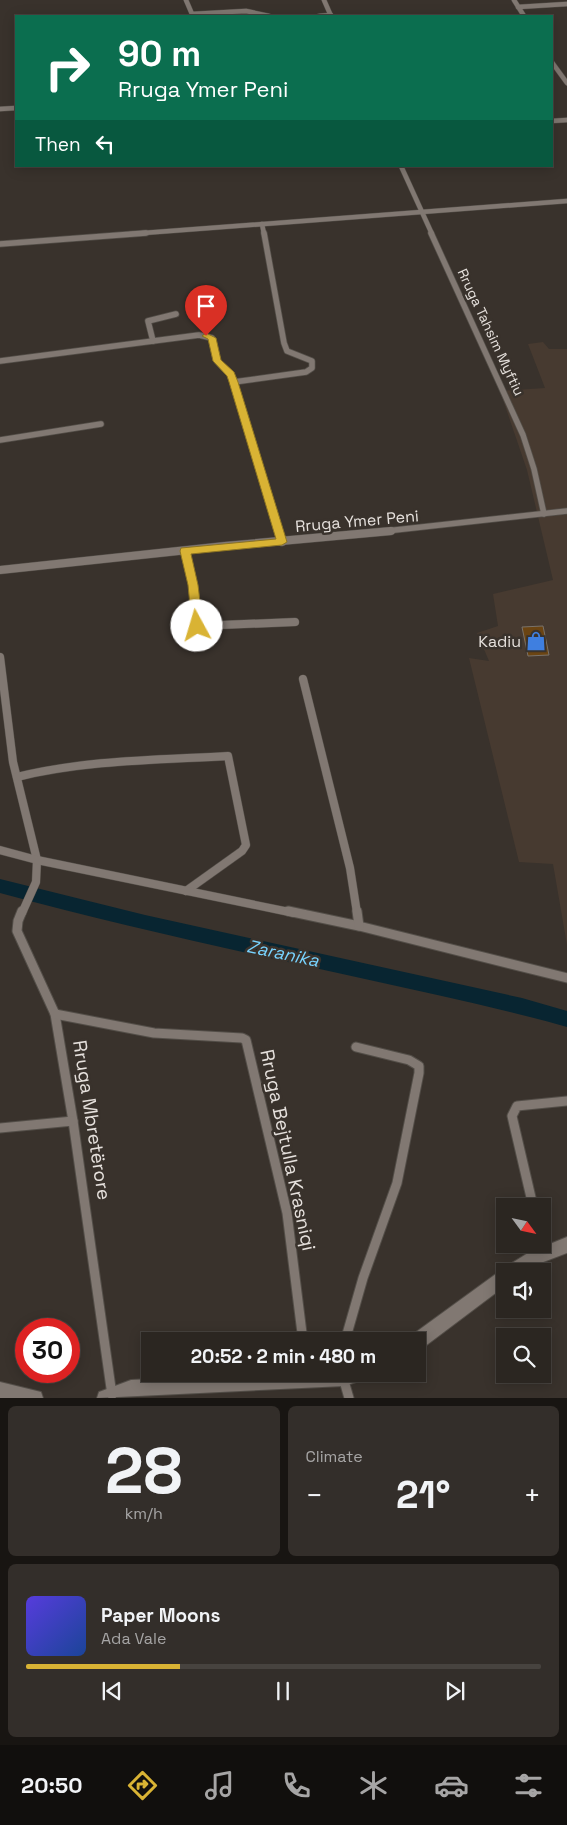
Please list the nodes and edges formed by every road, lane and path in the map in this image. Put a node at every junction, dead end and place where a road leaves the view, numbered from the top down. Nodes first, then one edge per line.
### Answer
1 (186, 0) edge
2 (324, 0) edge
3 (514, 0) edge
4 (567, 4) edge
5 (518, 7) junction
6 (264, 15) edge
7 (331, 15) edge
8 (523, 15) edge
9 (553, 64) edge
10 (567, 84) edge
11 (15, 108) edge
12 (0, 109) edge
13 (567, 120) edge
14 (553, 121) edge
15 (401, 167) edge
16 (567, 201) edge
17 (422, 212) junction
18 (262, 224) junction
19 (0, 244) edge
20 (176, 314) dead end
21 (153, 341) junction
22 (0, 361) edge
23 (234, 382) junction
24 (101, 424) dead end
25 (0, 440) edge
26 (567, 511) edge
27 (544, 514) junction
28 (282, 542) junction
29 (185, 551) junction
30 (0, 570) edge
31 (295, 622) dead end
32 (0, 657) edge
33 (303, 679) dead end
34 (17, 777) junction
35 (0, 850) edge
36 (37, 860) junction
37 (186, 891) junction
38 (359, 926) junction
39 (567, 978) edge
40 (55, 1014) junction
41 (356, 1047) dead end
42 (567, 1101) edge
43 (73, 1121) junction
44 (0, 1128) edge
45 (531, 1198) edge
46 (567, 1245) edge
47 (551, 1250) edge
48 (545, 1253) edge
49 (526, 1263) edge
50 (496, 1283) edge
51 (302, 1332) edge
52 (348, 1332) edge
53 (426, 1335) edge
54 (223, 1382) edge
55 (348, 1382) edge
56 (0, 1390) edge
57 (110, 1397) edge
58 (35, 1398) edge
59 (349, 1398) edge

1 - 6 street
2 - 7 street
3 - 5 street
4 - 5 street
5 - 8 street
9 - 10 street
11 - 12 street
13 - 14 street
15 - 17 street, Rruga Tahsim Myftiu
16 - 17 street
17 - 18 street
17 - 27 street, Rruga Tahsim Myftiu
18 - 19 street
18 - 23 street
20 - 21 street
21 - 22 street
21 - 23 street
23 - 28 street
24 - 25 street
26 - 27 street, Rruga Ymer Peni
27 - 28 street, Rruga Ymer Peni
28 - 29 street, Rruga Ymer Peni
29 - 30 street, Rruga Ymer Peni
29 - 31 street
32 - 34 street, Rruga Mbretërore
33 - 38 street
34 - 36 street, Rruga Mbretërore
34 - 37 street
35 - 36 street
36 - 37 street
36 - 40 street, Rruga Mbretërore
37 - 38 street
38 - 39 street
40 - 43 street, Rruga Mbretërore
40 - 51 street, Rruga Bejtulla Krasniqi
41 - 52 street
42 - 45 street
43 - 44 street
43 - 57 street, Rruga Mbretërore
46 - 47 street
48 - 49 street
50 - 53 street
54 - 57 street
55 - 59 street
56 - 58 street

